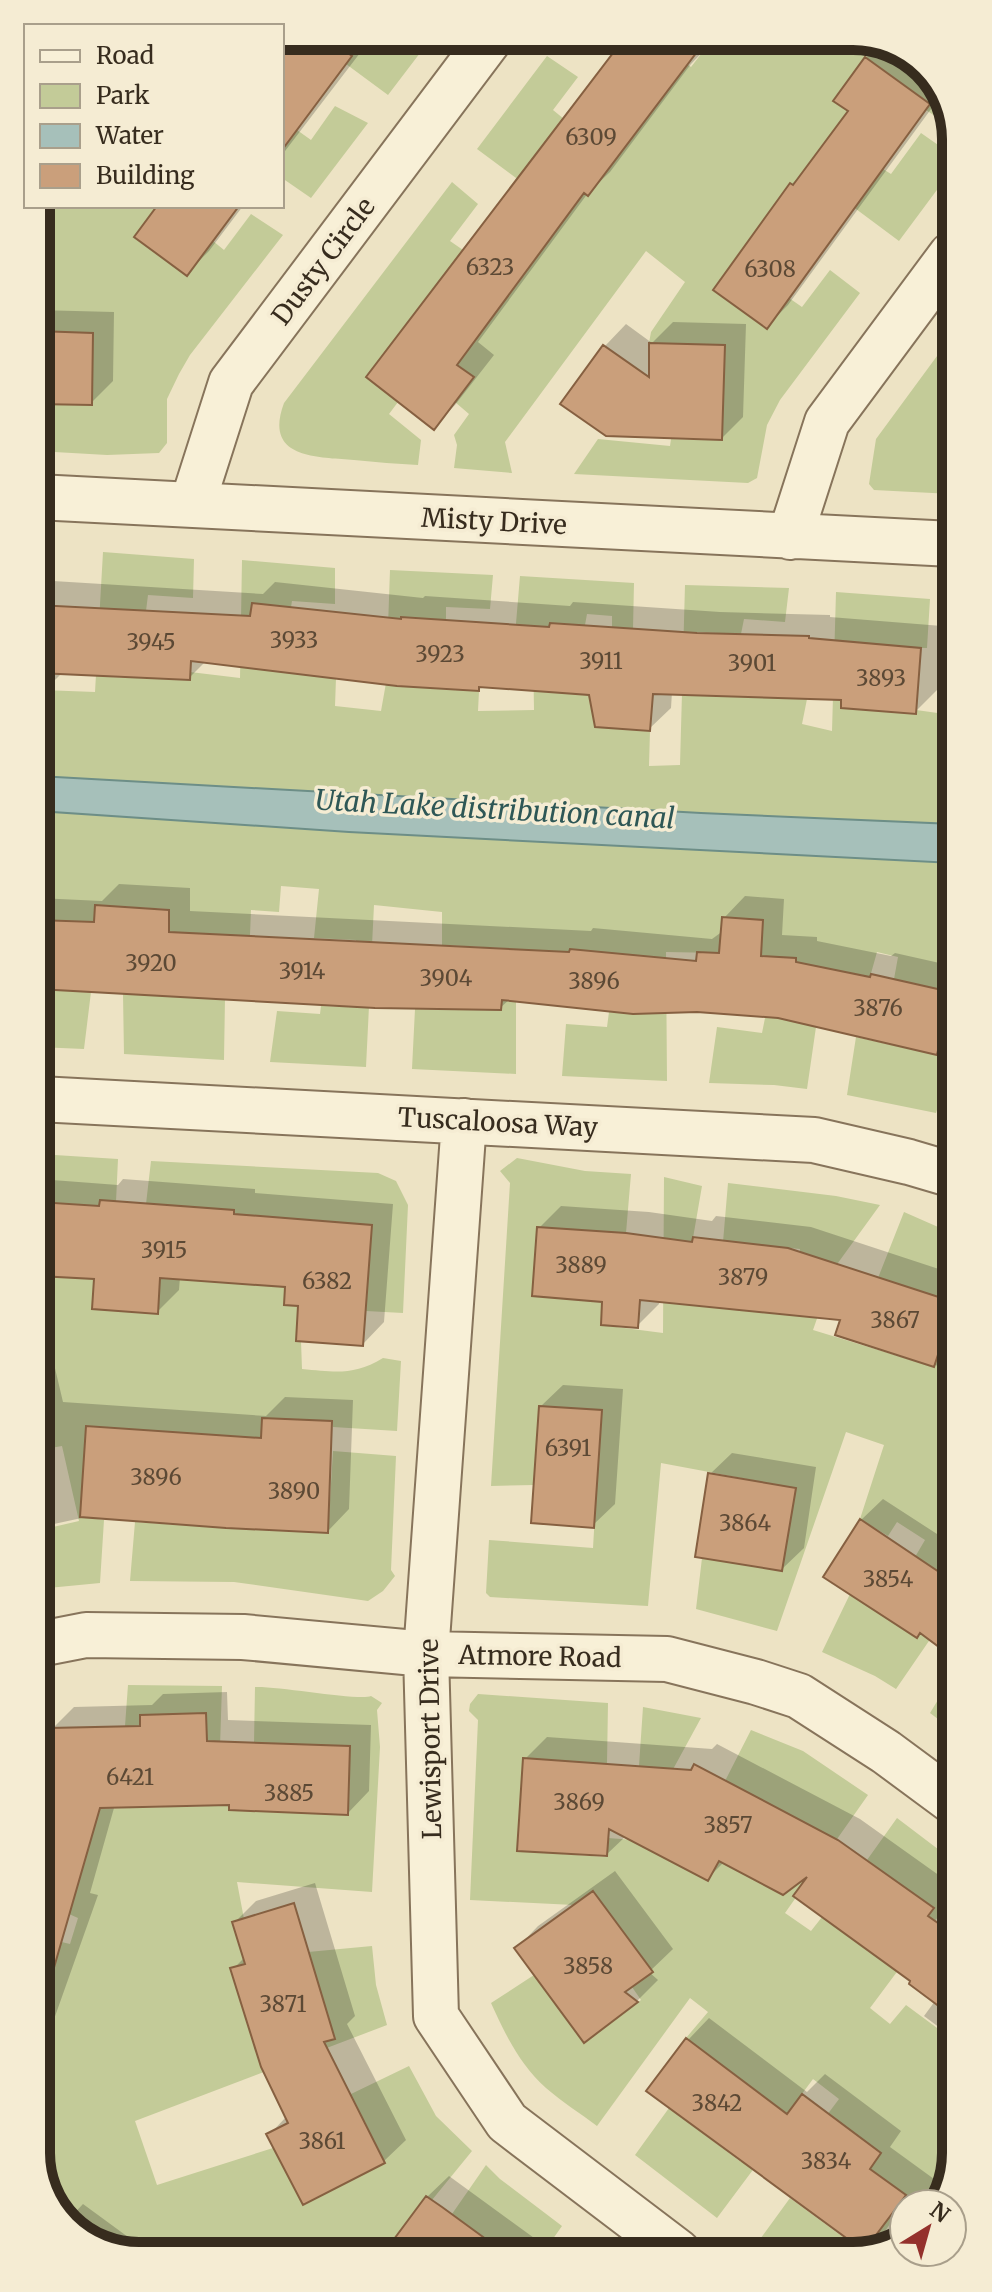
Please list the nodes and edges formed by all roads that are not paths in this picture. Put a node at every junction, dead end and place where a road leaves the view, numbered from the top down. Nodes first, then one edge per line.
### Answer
1 (481, 50) edge
2 (942, 267) edge
3 (50, 498) edge
4 (192, 505) junction
5 (790, 537) junction
6 (942, 544) edge
7 (50, 1100) edge
8 (464, 1121) junction
9 (942, 1172) edge
10 (50, 1642) edge
11 (426, 1654) junction
12 (942, 1793) edge
13 (665, 2242) edge

1 - 4 street, Dusty Circle
2 - 5 street
3 - 4 street, Misty Drive
4 - 5 street, Misty Drive
5 - 6 street, Misty Drive
7 - 8 street, Tuscaloosa Way
8 - 9 street, Tuscaloosa Way
8 - 11 street, Lewisport Drive
10 - 11 street, Atmore Road
11 - 12 street, Atmore Road
11 - 13 street, Lewisport Drive

